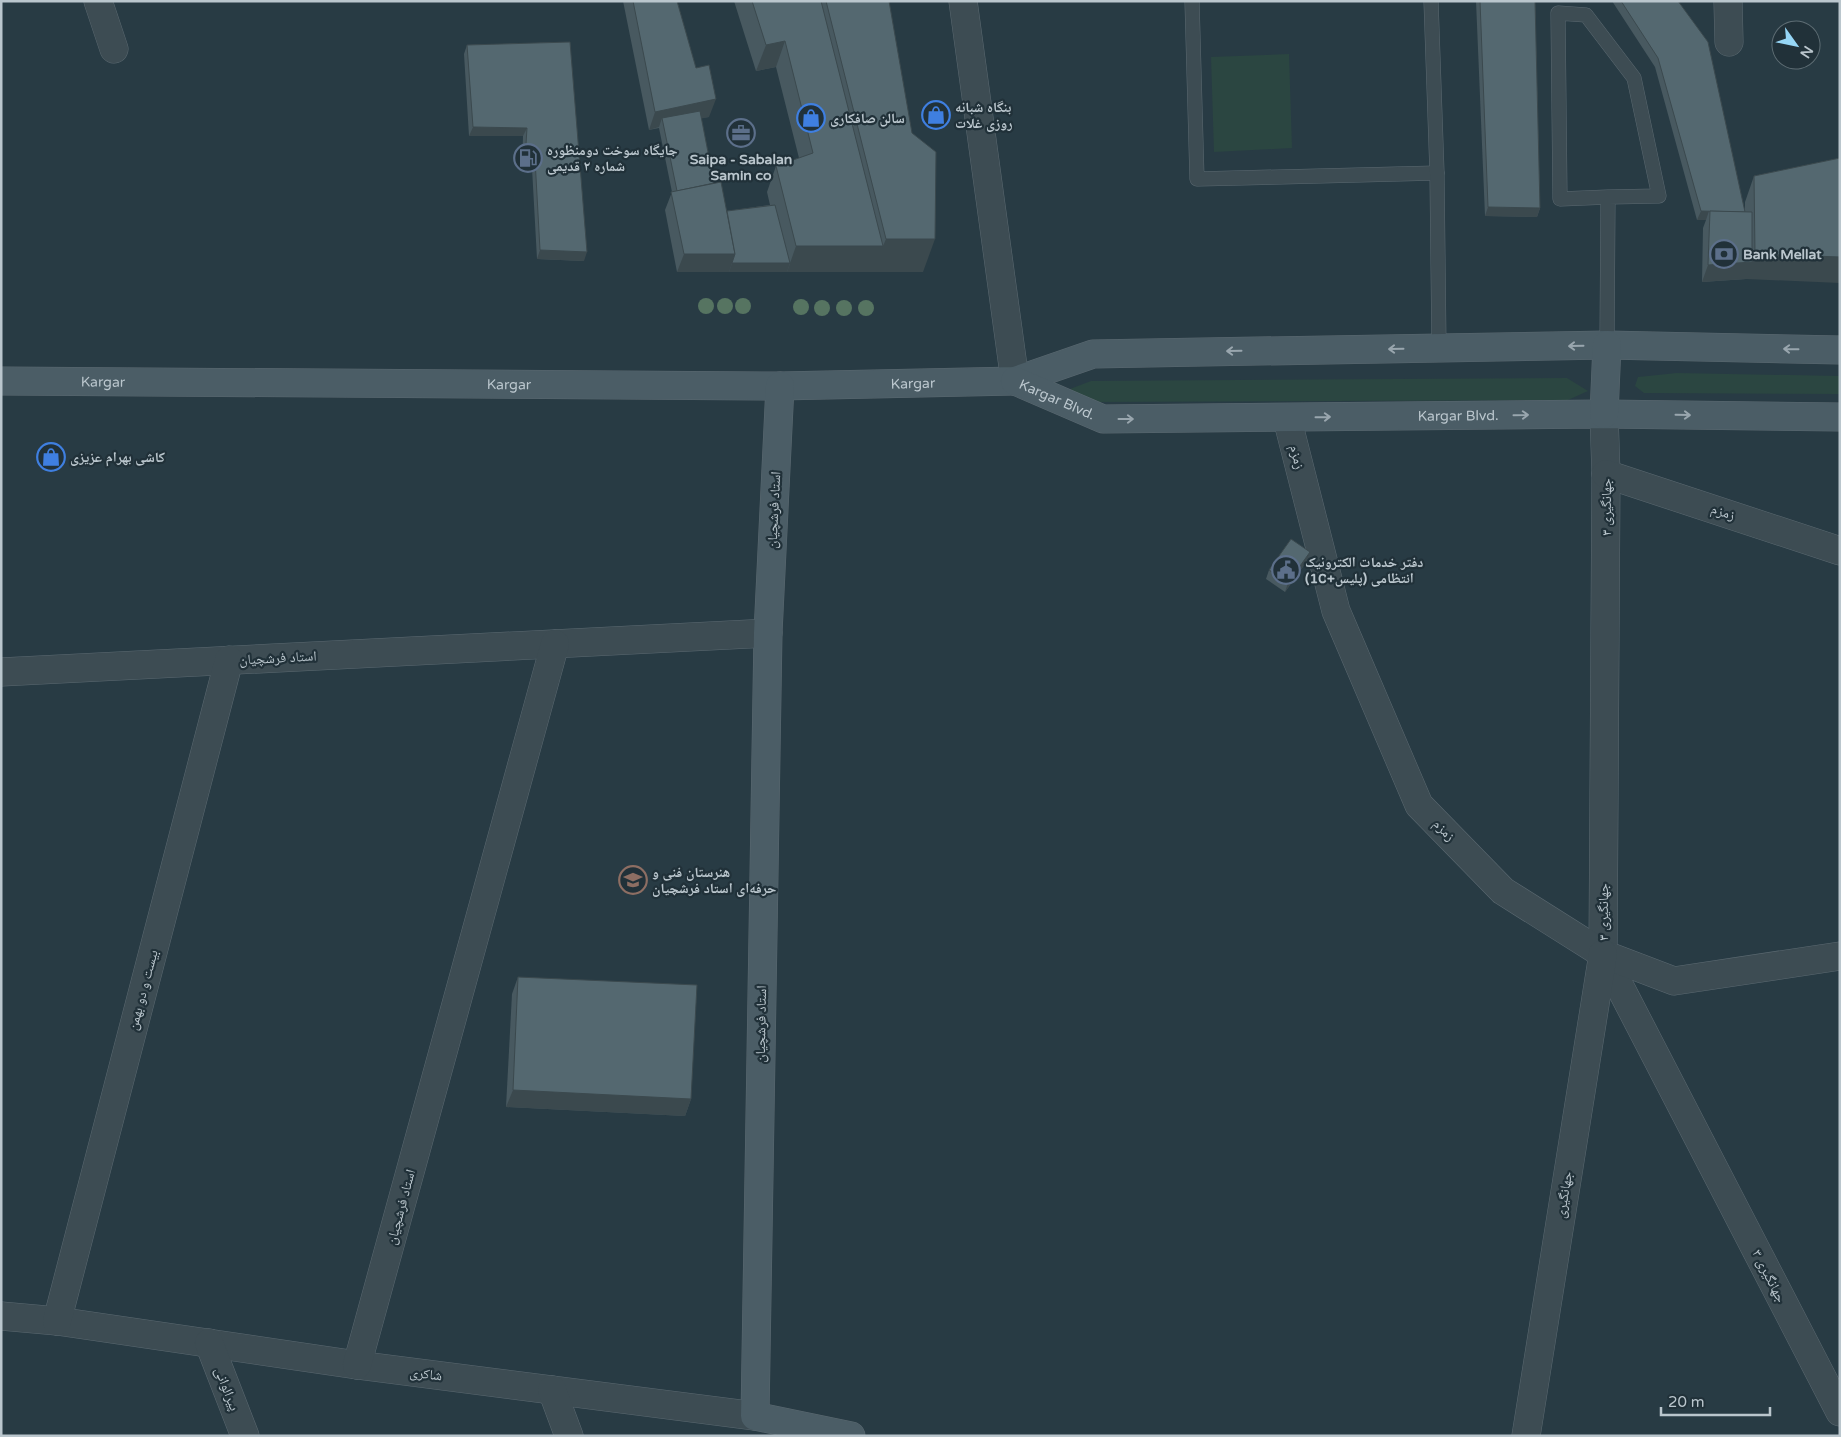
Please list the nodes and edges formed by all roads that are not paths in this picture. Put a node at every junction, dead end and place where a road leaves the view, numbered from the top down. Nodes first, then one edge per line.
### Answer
1 (98, 1) edge
2 (963, 1) edge
3 (1192, 1) edge
4 (1431, 1) edge
5 (1728, 1) edge
6 (1729, 42) dead end
7 (114, 49) dead end
8 (1438, 173) junction
9 (1608, 197) junction
10 (1607, 345) junction
11 (1439, 348) junction
12 (1840, 350) edge
13 (1015, 380) junction
14 (1, 381) edge
15 (780, 386) junction
16 (1604, 414) junction
17 (1840, 417) edge
18 (1287, 418) junction
19 (1606, 474) junction
20 (1840, 551) edge
21 (768, 633) junction
22 (555, 644) junction
23 (229, 660) junction
24 (1, 672) edge
25 (1603, 954) junction
26 (1840, 956) edge
27 (1, 1316) edge
28 (57, 1321) junction
29 (209, 1343) junction
30 (357, 1365) junction
31 (552, 1390) junction
32 (1840, 1412) edge
33 (755, 1416) junction
34 (245, 1436) edge
35 (569, 1436) edge
36 (850, 1436) edge
37 (1526, 1436) edge

1 - 7 street
2 - 13 street
3 - 8 lane
4 - 8 lane
5 - 6 street
8 - 11 lane
9 - 9 lane
9 - 10 lane
10 -> 11 main road, Kargar Blvd.
12 -> 10 main road, Kargar Blvd.
10 - 16 main road
11 -> 13 main road, Kargar Blvd.
13 - 15 main road, Kargar
13 -> 18 main road, Kargar Blvd.
14 - 15 main road, Kargar
15 - 21 main road, استاد فرشچیان
16 -> 17 main road, Kargar Blvd.
18 -> 16 main road, Kargar Blvd.
16 - 19 street, جهانگیری ۳
18 - 25 street, زمزم
19 - 20 street, زمزم
19 - 25 street, جهانگیری ۳
21 - 22 street, استاد فرشچیان
21 - 33 main road, استاد فرشچیان
22 - 23 street, استاد فرشچیان
22 - 30 street, استاد فرشچیان
23 - 24 street, استاد فرشچیان
23 - 28 street, بیست و دو بهمن
25 - 26 street, زمزم
25 - 32 street, جهانگیری ۳
25 - 37 street, جهانگیری
27 - 28 street, شاکری
28 - 29 street, شاکری
29 - 30 street, شاکری
29 - 34 street, پیرالوانی
30 - 31 street, شاکری
31 - 33 street, شاکری
31 - 35 street
33 - 36 main road, شاکری

